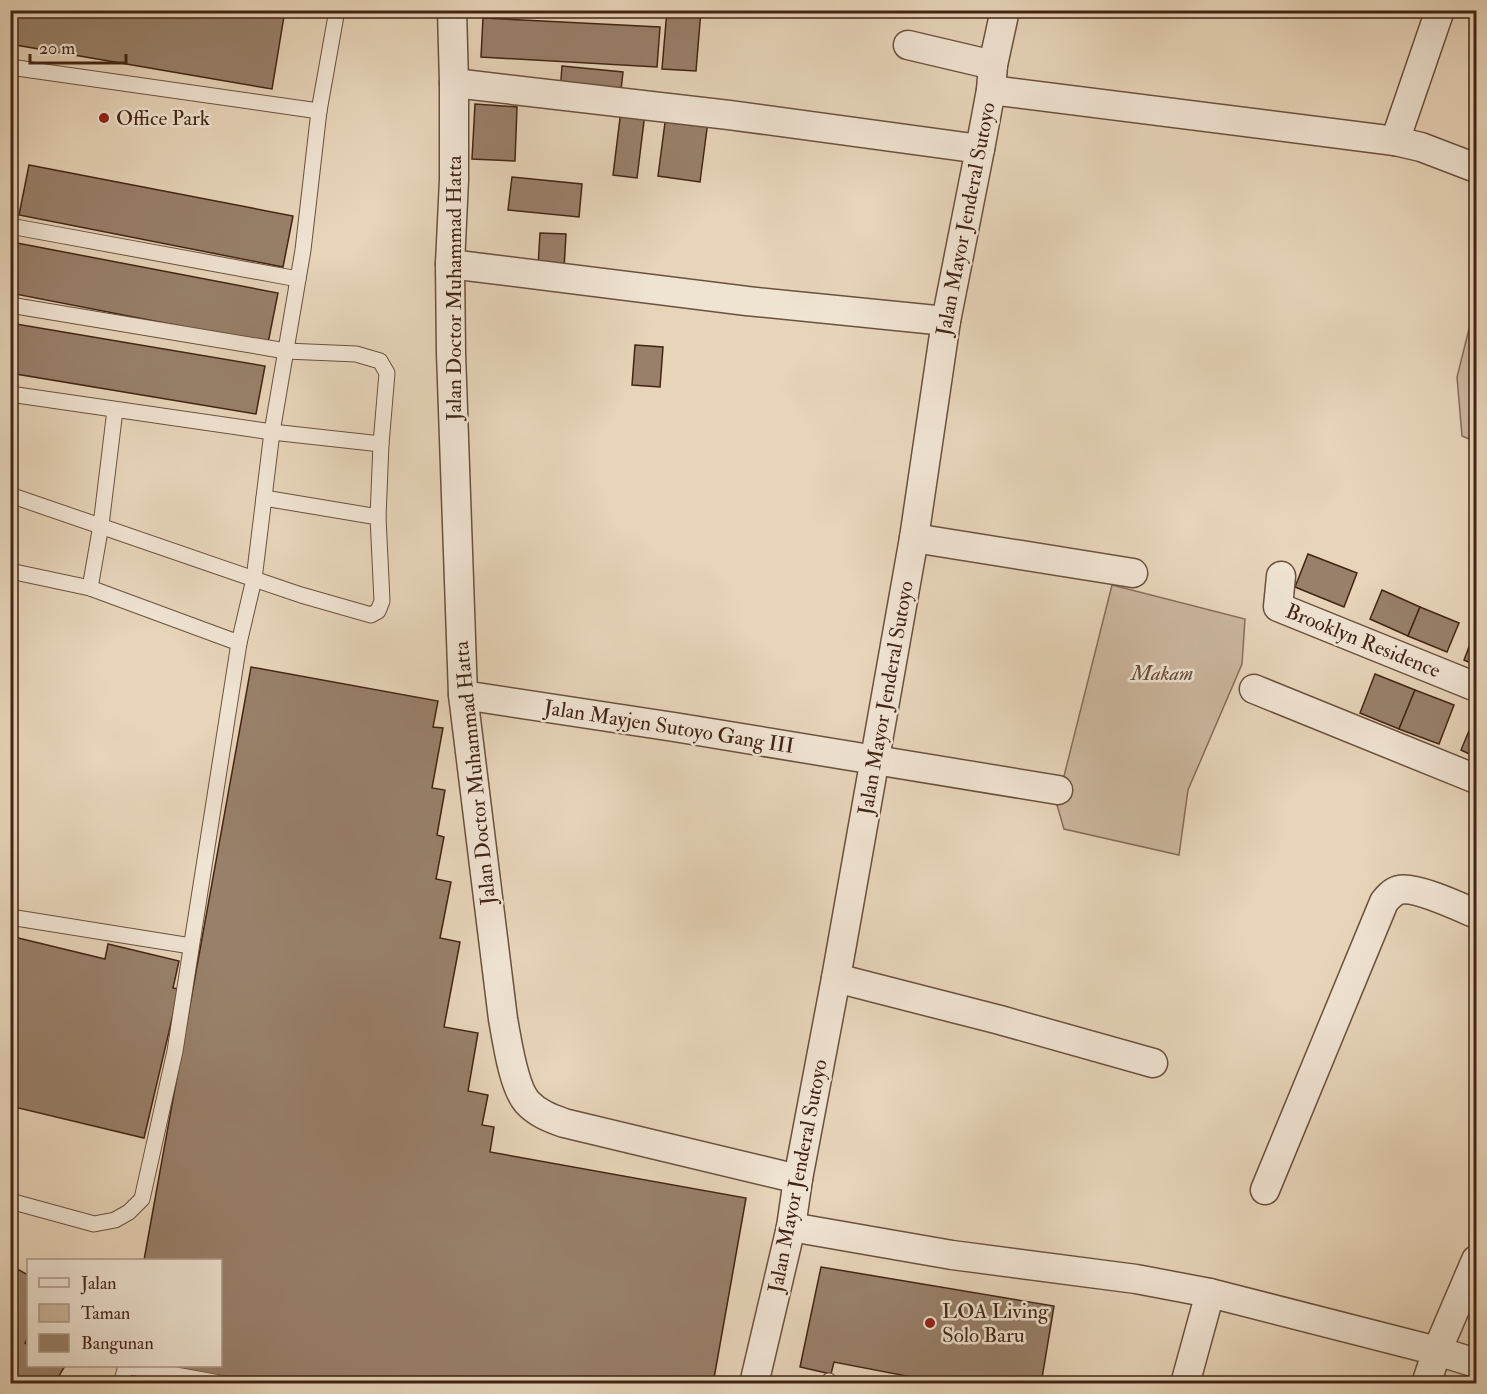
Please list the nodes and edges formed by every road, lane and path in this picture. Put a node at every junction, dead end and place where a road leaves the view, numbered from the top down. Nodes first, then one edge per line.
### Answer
1 (337, 10) edge
2 (452, 10) edge
3 (1005, 10) edge
4 (1440, 10) edge
5 (908, 45) dead end
6 (10, 67) edge
7 (992, 77) junction
8 (454, 83) junction
9 (319, 111) junction
10 (1395, 141) junction
11 (980, 148) junction
12 (1476, 168) edge
13 (10, 226) edge
14 (450, 264) junction
15 (298, 279) junction
16 (10, 306) edge
17 (946, 321) junction
18 (286, 351) junction
19 (10, 394) edge
20 (115, 410) junction
21 (272, 432) junction
22 (381, 444) junction
23 (10, 495) edge
24 (264, 498) junction
25 (378, 517) junction
26 (101, 525) junction
27 (914, 538) junction
28 (10, 571) edge
29 (1133, 573) dead end
30 (1281, 576) dead end
31 (254, 579) junction
32 (90, 588) junction
33 (239, 643) junction
34 (1476, 687) edge
35 (1254, 689) dead end
36 (463, 695) junction
37 (876, 759) junction
38 (1476, 779) edge
39 (1058, 790) dead end
40 (1476, 914) edge
41 (10, 917) edge
42 (191, 946) junction
43 (836, 978) junction
44 (1153, 1064) dead end
45 (798, 1179) junction
46 (1265, 1190) dead end
47 (10, 1201) edge
48 (791, 1227) junction
49 (1476, 1260) edge
50 (1210, 1293) junction
51 (1437, 1351) junction
52 (1476, 1363) edge
53 (126, 1367) edge
54 (132, 1367) edge
55 (122, 1383) edge
56 (225, 1383) edge
57 (754, 1383) edge
58 (1185, 1383) edge
59 (1426, 1383) edge

1 - 9 lane
2 - 8 street, Jalan Doctor Muhammad Hatta
3 - 7 street, Jalan Mayor Jenderal Sutoyo
4 - 10 street
5 - 7 street
6 - 9 lane
7 - 10 street
7 - 11 street, Jalan Mayor Jenderal Sutoyo
8 - 11 street
8 - 14 street, Jalan Doctor Muhammad Hatta
9 - 15 lane
10 - 12 street
11 - 17 street, Jalan Mayor Jenderal Sutoyo
13 - 15 lane
14 - 17 street
14 - 36 street, Jalan Doctor Muhammad Hatta
15 - 18 lane
16 - 18 lane
17 - 27 street, Jalan Mayor Jenderal Sutoyo
18 - 21 lane
18 - 22 lane
19 - 20 lane
20 - 21 lane
20 - 26 lane
21 - 22 lane
21 - 24 lane
22 - 25 lane
23 - 26 lane
24 - 25 lane
24 - 31 lane
25 - 31 lane
26 - 31 lane
26 - 32 lane
27 - 29 street
27 - 37 street, Jalan Mayor Jenderal Sutoyo
28 - 32 lane
30 - 34 street, Brooklyn Residence
31 - 33 lane
32 - 33 lane
33 - 42 lane
35 - 38 street
36 - 37 street, Jalan Mayjen Sutoyo Gang III
36 - 45 street, Jalan Doctor Muhammad Hatta
37 - 39 street, Jalan Mayjen Sutoyo Gang III
37 - 43 street, Jalan Mayor Jenderal Sutoyo
40 - 46 street
41 - 42 lane
42 - 47 lane
43 - 44 street
43 - 45 street, Jalan Mayor Jenderal Sutoyo
45 - 48 street, Jalan Mayor Jenderal Sutoyo
48 - 50 street
48 - 57 street, Jalan Mayor Jenderal Sutoyo
49 - 51 street
50 - 51 street
50 - 58 street
51 - 52 street
51 - 59 street
53 - 55 lane
54 - 56 lane

